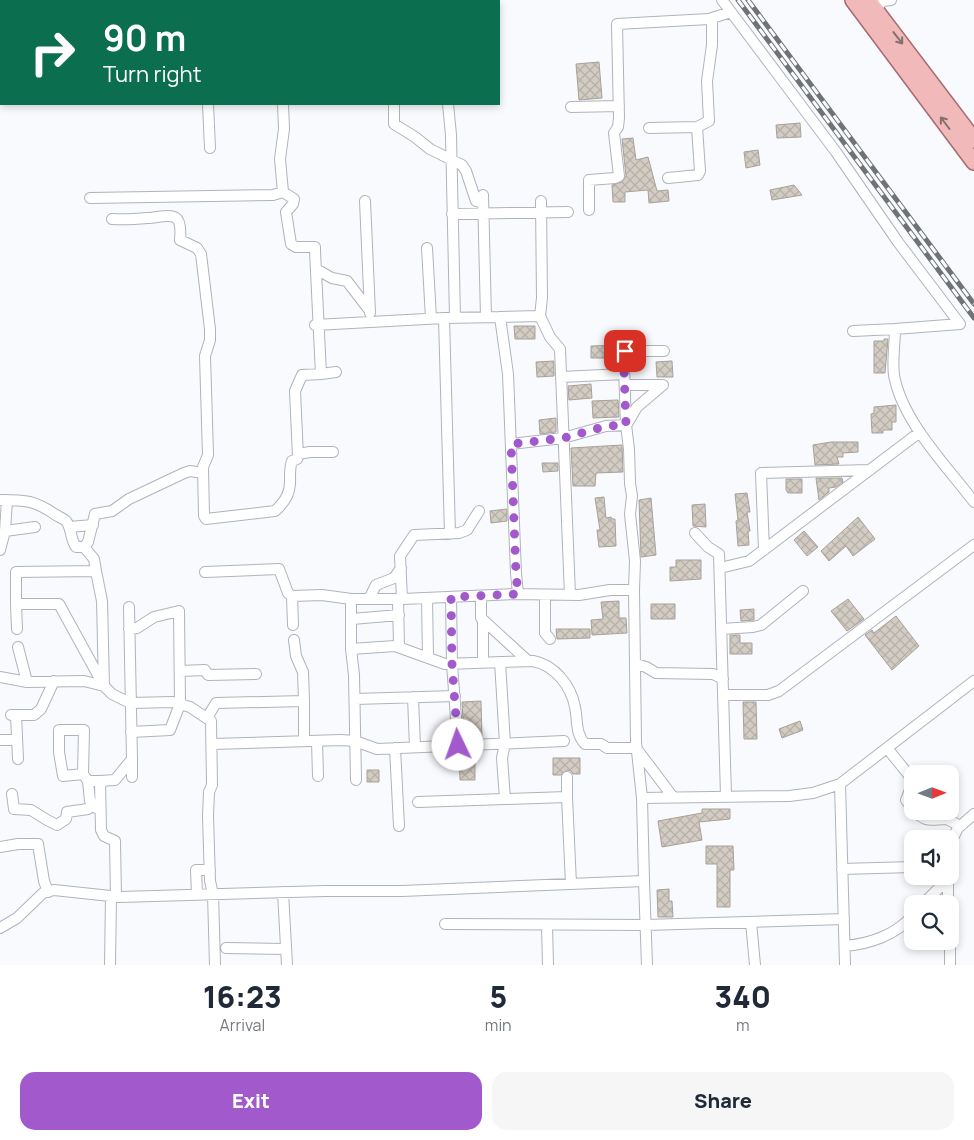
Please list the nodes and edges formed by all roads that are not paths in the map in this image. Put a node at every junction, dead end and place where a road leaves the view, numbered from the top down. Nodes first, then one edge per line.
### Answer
1 (722, 0) edge
2 (853, 0) edge
3 (891, 0) edge
4 (871, 5) edge
5 (731, 12) junction
6 (712, 19) junction
7 (208, 105) edge
8 (283, 105) edge
9 (386, 105) edge
10 (394, 105) edge
11 (446, 105) edge
12 (619, 106) junction
13 (571, 107) dead end
14 (394, 120) junction
15 (697, 127) junction
16 (649, 128) dead end
17 (974, 140) edge
18 (210, 148) dead end
19 (451, 159) junction
20 (974, 162) edge
21 (668, 178) dead end
22 (283, 192) junction
23 (90, 198) dead end
24 (365, 200) dead end
25 (541, 201) dead end
26 (483, 204) junction
27 (589, 210) dead end
28 (568, 212) dead end
29 (541, 213) junction
30 (452, 214) junction
31 (112, 219) dead end
32 (427, 248) dead end
33 (316, 269) junction
34 (540, 316) junction
35 (371, 317) junction
36 (486, 317) junction
37 (500, 317) junction
38 (431, 318) junction
39 (444, 318) junction
40 (455, 318) junction
41 (317, 325) junction
42 (895, 329) junction
43 (853, 331) dead end
44 (664, 352) dead end
45 (336, 372) dead end
46 (321, 374) junction
47 (624, 374) junction
48 (561, 377) junction
49 (625, 385) junction
50 (626, 425) junction
51 (920, 432) junction
52 (564, 438) junction
53 (511, 444) junction
54 (333, 452) dead end
55 (298, 454) junction
56 (869, 470) junction
57 (203, 473) junction
58 (4, 500) edge
59 (974, 502) edge
60 (479, 511) dead end
61 (93, 525) junction
62 (35, 527) dead end
63 (69, 527) junction
64 (5, 531) junction
65 (450, 534) junction
66 (695, 534) dead end
67 (974, 546) edge
68 (84, 547) junction
69 (0, 550) edge
70 (764, 550) junction
71 (401, 568) junction
72 (720, 568) junction
73 (96, 571) junction
74 (205, 572) dead end
75 (634, 590) junction
76 (803, 592) dead end
77 (518, 594) junction
78 (545, 595) junction
79 (570, 595) junction
80 (292, 596) junction
81 (481, 596) junction
82 (451, 597) junction
83 (427, 598) junction
84 (351, 599) junction
85 (369, 599) junction
86 (400, 599) junction
87 (16, 604) junction
88 (129, 607) dead end
89 (398, 615) junction
90 (352, 618) junction
91 (483, 620) junction
92 (292, 625) dead end
93 (17, 629) dead end
94 (129, 629) junction
95 (722, 629) junction
96 (550, 639) dead end
97 (294, 640) dead end
98 (18, 647) dead end
99 (399, 647) junction
100 (351, 650) junction
101 (428, 657) junction
102 (528, 661) junction
103 (500, 662) junction
104 (483, 663) junction
105 (452, 664) junction
106 (636, 664) junction
107 (180, 671) junction
108 (656, 673) junction
109 (256, 674) dead end
110 (0, 677) edge
111 (723, 679) junction
112 (54, 681) junction
113 (974, 681) edge
114 (27, 682) junction
115 (636, 682) junction
116 (104, 686) junction
117 (723, 695) junction
118 (413, 696) junction
119 (455, 696) junction
120 (355, 699) junction
121 (304, 701) junction
122 (130, 703) junction
123 (180, 704) junction
124 (207, 718) junction
125 (131, 732) junction
126 (0, 740) edge
127 (17, 740) junction
128 (304, 741) junction
129 (317, 741) junction
130 (354, 741) junction
131 (564, 741) dead end
132 (505, 743) junction
133 (212, 744) junction
134 (458, 745) junction
135 (415, 747) junction
136 (395, 748) junction
137 (636, 748) junction
138 (887, 748) junction
139 (18, 759) dead end
140 (132, 759) junction
141 (904, 769) edge
142 (318, 776) dead end
143 (132, 777) dead end
144 (567, 777) dead end
145 (86, 778) junction
146 (356, 780) dead end
147 (100, 781) junction
148 (840, 784) junction
149 (12, 794) dead end
150 (726, 796) junction
151 (567, 797) junction
152 (673, 797) junction
153 (642, 798) junction
154 (505, 799) junction
155 (418, 802) dead end
156 (92, 804) junction
157 (974, 814) edge
158 (101, 815) junction
159 (925, 820) edge
160 (942, 820) edge
161 (949, 820) edge
162 (398, 826) dead end
163 (960, 826) junction
164 (958, 830) edge
165 (0, 847) edge
166 (904, 867) edge
167 (842, 869) junction
168 (210, 870) junction
169 (644, 880) junction
170 (572, 884) junction
171 (941, 885) edge
172 (48, 892) junction
173 (283, 892) junction
174 (197, 894) junction
175 (214, 894) junction
176 (932, 895) edge
177 (114, 896) junction
178 (844, 919) junction
179 (751, 922) junction
180 (904, 923) edge
181 (445, 924) dead end
182 (547, 925) junction
183 (645, 925) junction
184 (0, 928) edge
185 (845, 946) junction
186 (226, 948) dead end
187 (286, 949) junction
188 (950, 950) edge
189 (110, 965) edge
190 (215, 965) edge
191 (287, 965) edge
192 (548, 965) edge
193 (648, 965) edge
194 (755, 965) edge
195 (845, 965) edge
196 (950, 965) edge

1 - 5 street
20 -> 2 main road
3 - 4 street
4 -> 17 main road
5 - 6 street
5 - 42 street
6 - 12 street
6 - 15 street
7 - 18 street
8 - 22 street
9 - 14 street
10 - 14 street
11 - 19 street
12 - 13 street
12 - 27 street
14 - 19 street
15 - 16 street
15 - 21 street
19 - 26 street
19 - 30 street
22 - 23 street
22 - 33 street
24 - 35 street
25 - 29 street
26 - 29 street
26 - 30 street
26 - 36 street
28 - 29 street
29 - 34 street
30 - 40 street
31 - 57 street
32 - 38 street
33 - 35 street
33 - 41 street
34 - 37 street
34 - 48 street
35 - 38 street
35 - 41 street
36 - 37 street
36 - 40 street
37 - 53 street
38 - 39 street
39 - 40 street
39 - 65 street
41 - 46 street
42 - 43 street
42 - 51 street
44 - 47 street
45 - 46 street
46 - 55 street
47 - 48 street
47 - 49 street
48 - 52 street
49 - 50 street
49 - 50 street
50 - 52 street
50 - 75 street
51 - 56 street
51 - 59 street
52 - 53 street
52 - 79 street
53 - 77 street
54 - 55 street
55 - 57 street
56 - 70 street
56 - 70 street
57 - 61 street
58 - 63 street
58 - 64 street
60 - 65 street
61 - 63 street
61 - 68 street
62 - 64 street
63 - 68 street
64 - 69 street
65 - 71 street
66 - 72 street
67 - 117 street
68 - 73 street
70 - 72 street
71 - 85 street
71 - 86 street
72 - 95 street
73 - 87 street
73 - 116 street
74 - 80 street
75 - 79 street
75 - 106 street
76 - 95 street
77 - 78 street
77 - 81 street
78 - 79 street
78 - 96 street
80 - 84 street
80 - 92 street
81 - 82 street
81 - 91 street
82 - 83 street
82 - 105 street
83 - 86 street
83 - 101 street
84 - 85 street
84 - 90 street
85 - 86 street
86 - 89 street
87 - 93 street
87 - 116 street
88 - 94 street
89 - 90 street
89 - 99 street
90 - 100 street
91 - 102 street
91 - 104 street
94 - 107 street
94 - 122 street
95 - 111 street
97 - 121 street
98 - 114 street
99 - 100 street
99 - 101 street
100 - 120 street
101 - 105 street
102 - 103 street
102 - 137 street
103 - 104 street
103 - 132 street
104 - 105 street
105 - 119 street
106 - 108 street
106 - 115 street
107 - 109 street
107 - 123 street
108 - 111 street
108 - 115 street
110 - 114 street
111 - 117 street
112 - 114 street
112 - 116 street
112 - 127 street
113 - 138 street
115 - 137 street
116 - 122 street
117 - 150 street
118 - 119 street
118 - 120 street
118 - 135 street
119 - 134 street
120 - 130 street
121 - 124 street
121 - 128 street
122 - 123 street
122 - 125 street
123 - 124 street
123 - 125 street
124 - 133 street
125 - 140 street
126 - 127 street
127 - 139 street
128 - 129 street
128 - 133 street
129 - 130 street
129 - 142 street
130 - 136 street
130 - 146 street
131 - 132 street
132 - 134 street
132 - 154 street
133 - 168 street
134 - 135 street
135 - 136 street
136 - 162 street
137 - 152 street
137 - 153 street
138 - 141 street
138 - 148 street
140 - 143 street
140 - 147 street
144 - 151 street
145 - 145 street
145 - 147 street
145 - 156 street
147 - 158 street
148 - 150 street
148 - 167 street
149 - 156 street
150 - 152 street
151 - 154 street
151 - 170 street
152 - 153 street
153 - 169 street
154 - 155 street
156 - 158 street
157 - 163 street
158 - 177 street
159 - 160 street
161 - 163 street
163 - 164 street
165 - 172 street
166 - 167 street
167 - 178 street
168 - 174 street
168 - 175 street
169 - 170 street
169 - 183 street
170 - 173 street
171 - 176 street
172 - 177 street
172 - 184 street
173 - 175 street
173 - 187 street
174 - 175 street
174 - 177 street
175 - 190 street
177 - 189 street
178 - 179 street
178 - 185 street
179 - 183 street
179 - 194 street
180 - 185 street
181 - 182 street
182 - 183 street
182 - 192 street
183 - 193 street
185 - 195 street
186 - 187 street
187 - 191 street
188 - 196 street

